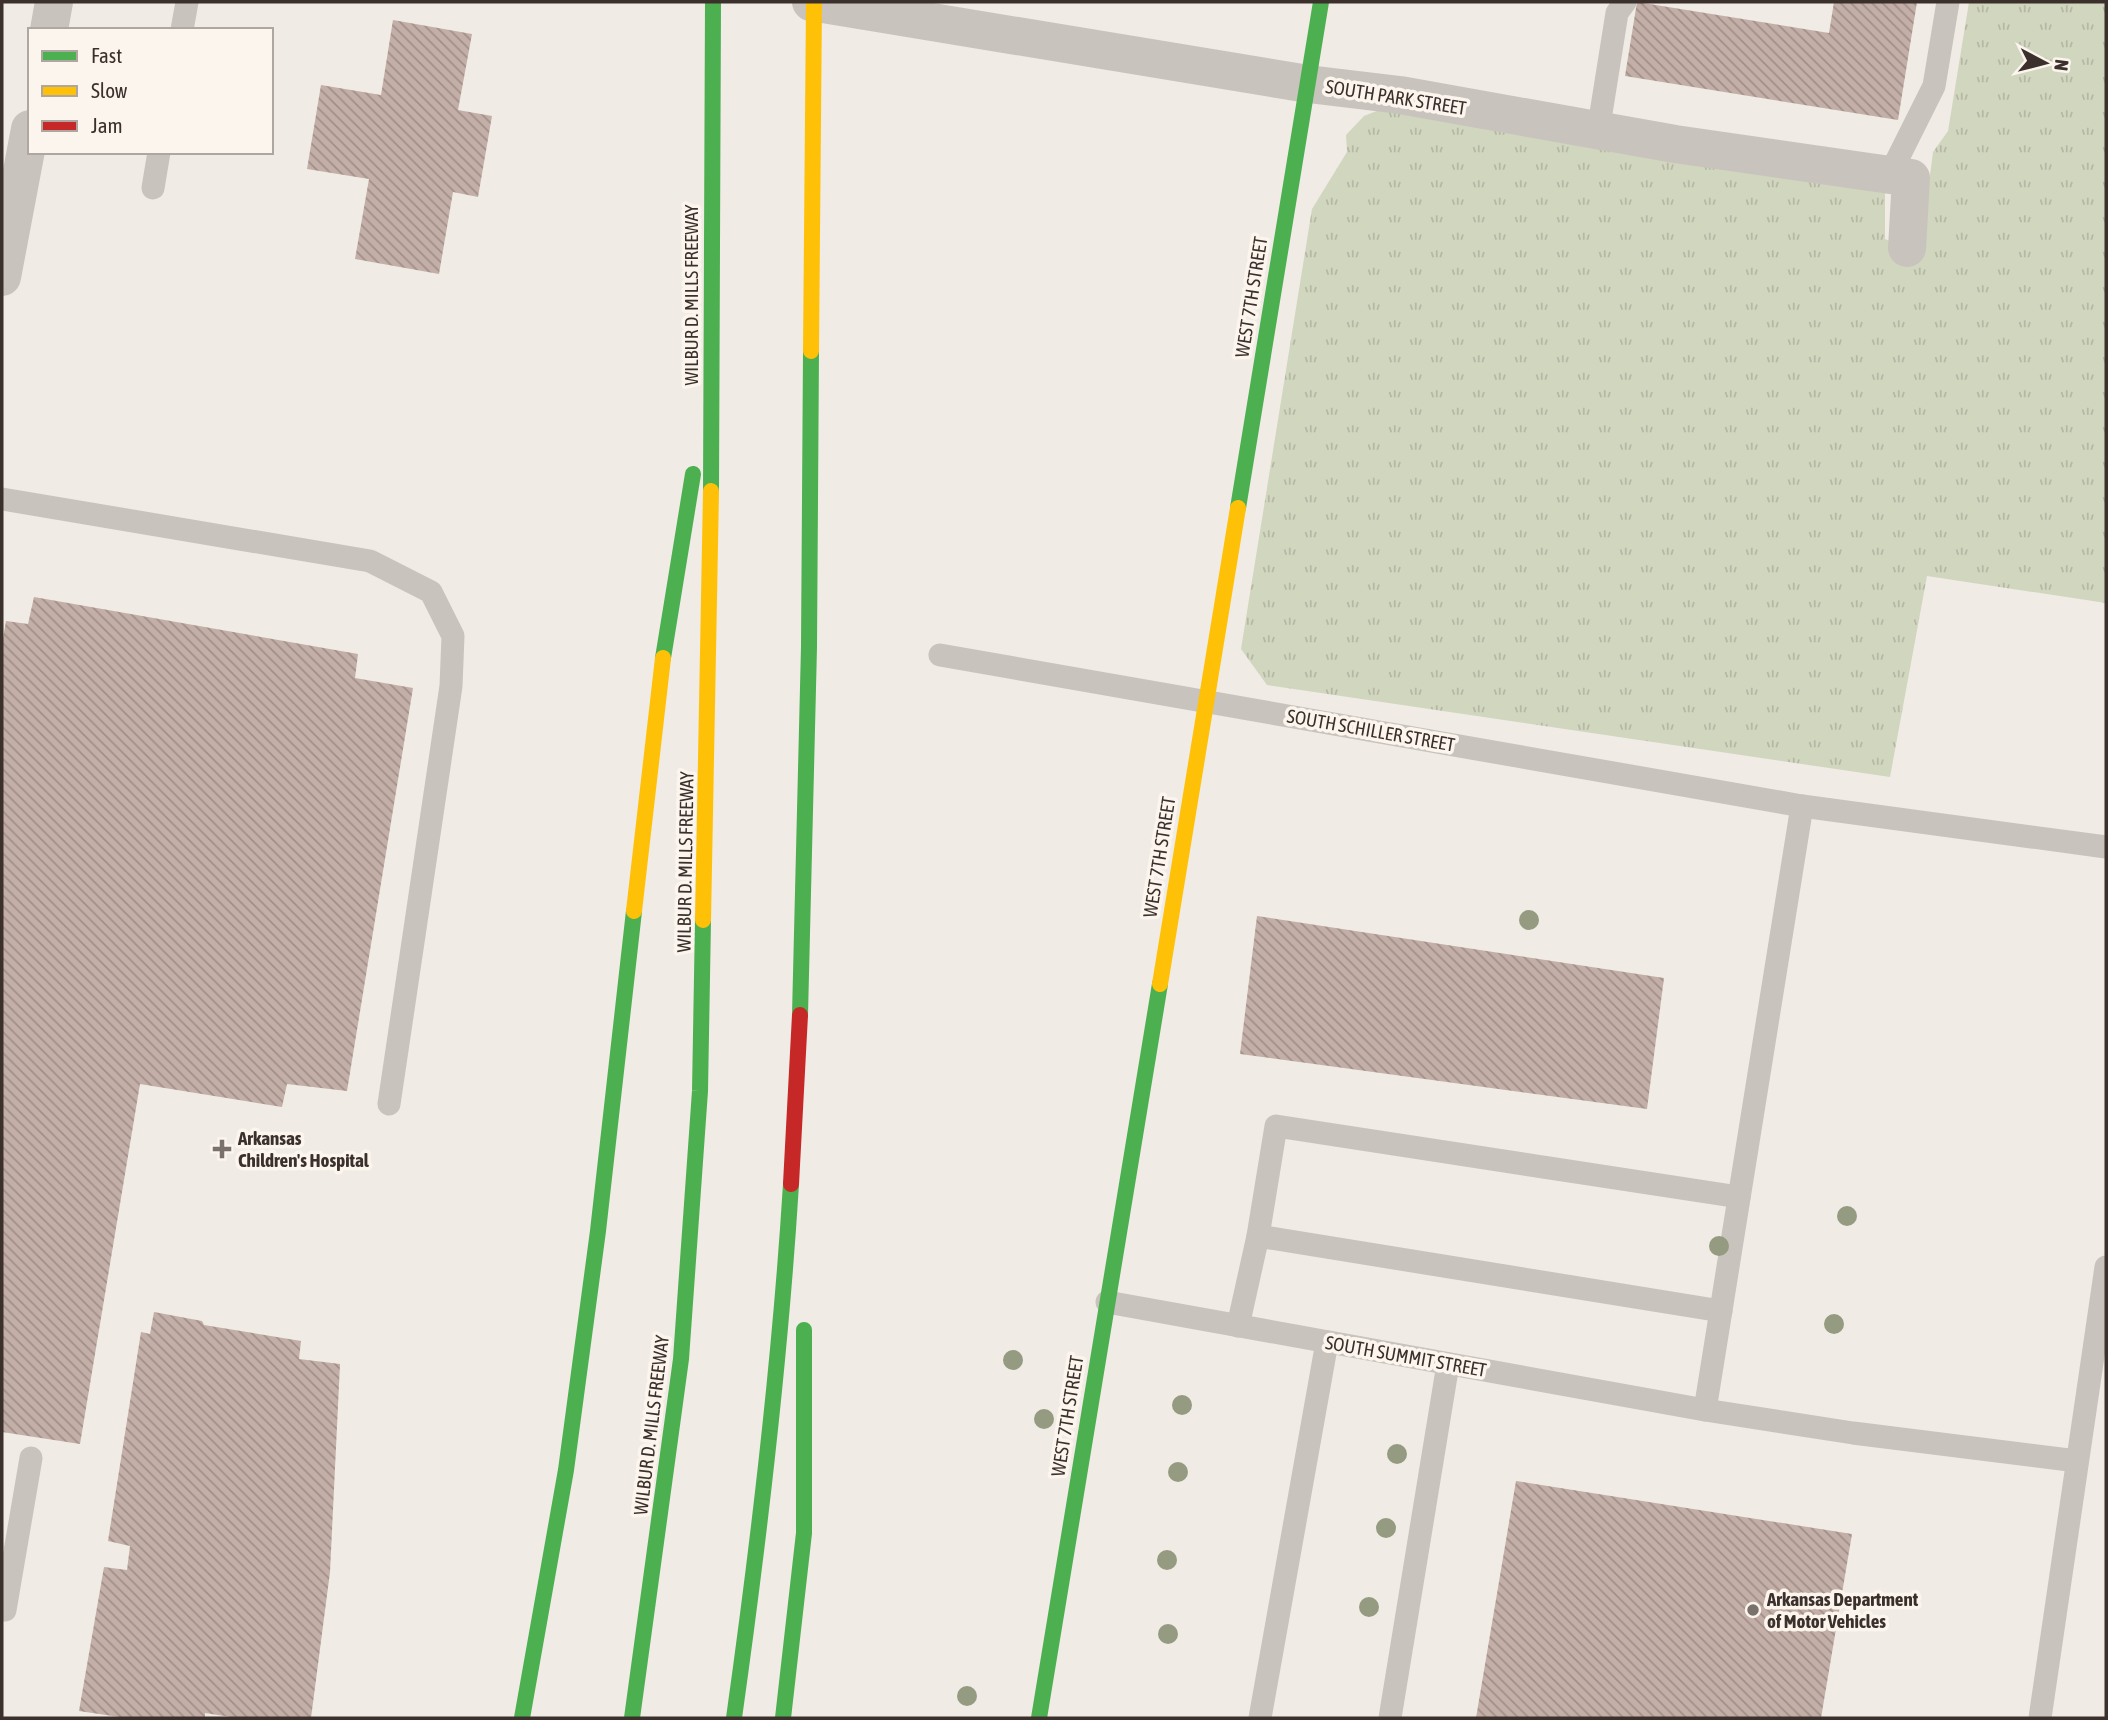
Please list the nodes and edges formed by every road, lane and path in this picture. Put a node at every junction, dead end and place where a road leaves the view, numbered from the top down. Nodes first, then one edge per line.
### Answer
1 (54, 2) edge
2 (187, 2) edge
3 (713, 2) edge
4 (812, 2) edge
5 (1321, 2) edge
6 (1625, 2) edge
7 (1948, 2) edge
8 (49, 28) edge
9 (182, 28) edge
10 (1308, 84) junction
11 (1598, 132) junction
12 (28, 140) edge
13 (159, 154) edge
14 (1890, 174) junction
15 (153, 188) dead end
16 (1907, 248) dead end
17 (2, 277) edge
18 (714, 344) junction
19 (2, 499) edge
20 (940, 655) dead end
21 (1206, 702) junction
22 (1802, 806) junction
23 (2106, 847) edge
24 (389, 1104) dead end
25 (795, 1167) junction
26 (1740, 1197) junction
27 (1258, 1236) junction
28 (2106, 1267) edge
29 (801, 1278) dead end
30 (1107, 1302) junction
31 (1721, 1311) junction
32 (803, 1314) dead end
33 (1238, 1326) junction
34 (1327, 1342) junction
35 (1448, 1364) junction
36 (1705, 1410) junction
37 (31, 1458) dead end
38 (2077, 1461) junction
39 (2, 1609) edge
40 (522, 1718) edge
41 (632, 1718) edge
42 (734, 1718) edge
43 (783, 1718) edge
44 (1039, 1718) edge
45 (1261, 1718) edge
46 (1390, 1718) edge
47 (2040, 1718) edge

1 - 8 street
2 - 9 lane
3 - 18 main road, WILBUR D. MILLS FREEWAY
4 - 10 street, SOUTH PARK STREET
4 - 25 main road
5 - 10 main road, WEST 7TH STREET
6 - 11 lane
7 - 14 lane
10 - 11 street, SOUTH PARK STREET
10 - 21 main road, WEST 7TH STREET
11 - 14 street, SOUTH PARK STREET
12 - 17 street
13 - 15 lane
14 - 16 street
18 - 40 main road
18 - 41 main road, WILBUR D. MILLS FREEWAY
19 - 24 lane
20 - 21 lane, SOUTH SCHILLER STREET
21 - 22 lane, SOUTH SCHILLER STREET
21 - 30 main road, WEST 7TH STREET
22 - 23 lane, SOUTH SCHILLER STREET
22 - 26 lane
25 - 29 main road
25 - 42 main road
26 - 27 lane
26 - 31 lane
27 - 31 lane
27 - 33 lane
28 - 38 lane
30 - 33 lane, SOUTH SUMMIT STREET
30 - 44 main road, WEST 7TH STREET
31 - 36 lane
32 - 43 main road
33 - 34 lane, SOUTH SUMMIT STREET
34 - 35 lane, SOUTH SUMMIT STREET
34 - 45 lane
35 - 36 lane, SOUTH SUMMIT STREET
35 - 46 lane
36 - 38 lane, SOUTH SUMMIT STREET
37 - 39 lane
38 - 47 lane

